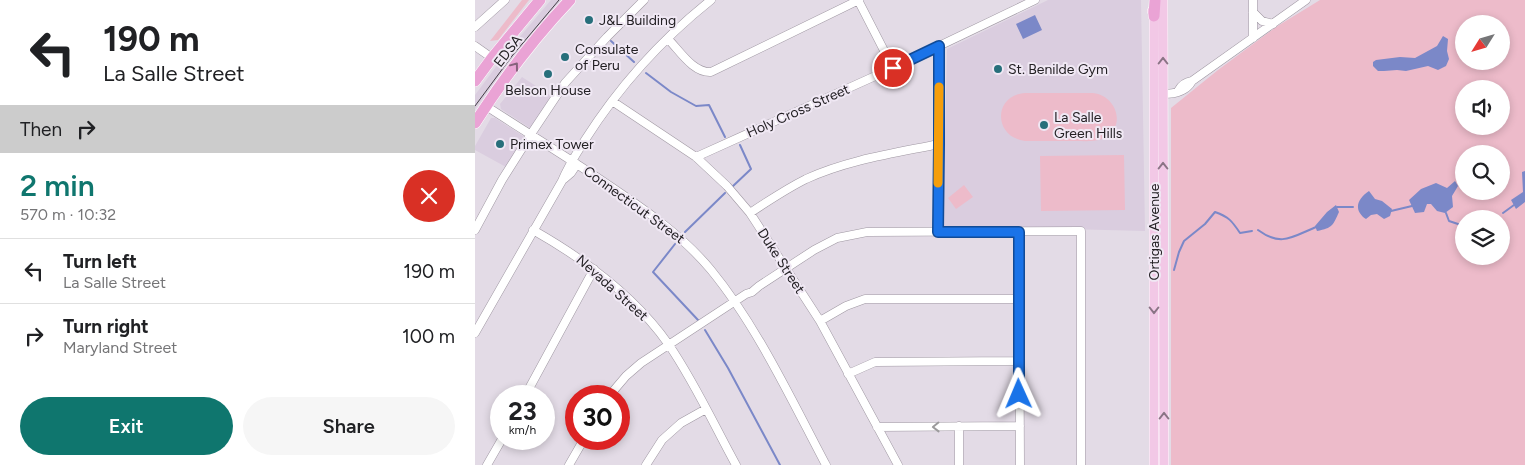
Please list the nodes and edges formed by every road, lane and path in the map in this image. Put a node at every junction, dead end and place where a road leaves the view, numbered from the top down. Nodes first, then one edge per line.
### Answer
1 (493, 0) edge
2 (505, 0) edge
3 (540, 0) edge
4 (570, 0) edge
5 (644, 0) edge
6 (711, 0) edge
7 (859, 0) edge
8 (1035, 0) edge
9 (1149, 0) edge
10 (1155, 0) edge
11 (1163, 0) edge
12 (1253, 0) edge
13 (1306, 0) edge
14 (498, 7) junction
15 (1253, 12) junction
16 (1154, 16) junction
17 (1273, 24) junction
18 (475, 27) edge
19 (1253, 38) junction
20 (668, 40) junction
21 (475, 46) edge
22 (939, 46) junction
23 (492, 58) junction
24 (893, 68) junction
25 (475, 81) edge
26 (1163, 94) junction
27 (612, 101) junction
28 (486, 106) junction
29 (475, 123) edge
30 (531, 134) junction
31 (939, 144) junction
32 (697, 157) junction
33 (575, 162) junction
34 (750, 213) junction
35 (475, 230) edge
36 (533, 230) junction
37 (938, 232) junction
38 (1019, 232) junction
39 (787, 267) junction
40 (594, 269) junction
41 (1019, 299) junction
42 (735, 301) junction
43 (820, 320) junction
44 (475, 333) edge
45 (668, 344) junction
46 (1019, 361) junction
47 (848, 374) junction
48 (531, 385) edge
49 (618, 385) edge
50 (706, 409) junction
51 (959, 426) junction
52 (1020, 426) junction
53 (877, 427) junction
54 (496, 450) edge
55 (578, 450) edge
56 (487, 465) edge
57 (569, 465) edge
58 (646, 465) edge
59 (736, 465) edge
60 (826, 465) edge
61 (898, 465) edge
62 (959, 465) edge
63 (1020, 465) edge
64 (1081, 465) edge
65 (1154, 465) edge
66 (1163, 465) edge

1 - 14 street
2 - 14 street
3 - 23 highway, EDSA
28 -> 4 highway, EDSA
5 - 30 street
6 - 20 street
7 - 20 street
7 - 24 street
8 - 22 street, Holy Cross Street
9 - 16 main road, Ortigas Avenue
10 - 16 highway
26 -> 11 main road, Ortigas Avenue
12 - 15 street
13 - 17 street
14 - 18 street
15 - 17 street
15 - 19 street
16 -> 65 main road, Ortigas Avenue
17 - 19 street
19 - 26 street
20 - 27 street
21 - 23 street
22 - 24 street, Holy Cross Street
22 - 31 street
23 - 25 highway, EDSA
24 - 32 street, Holy Cross Street
66 -> 26 main road, Ortigas Avenue
27 - 32 street, Duke Street
27 - 33 street
28 - 29 highway, EDSA
28 - 30 street, Connecticut Street
30 - 33 street, Connecticut Street
30 - 35 street
31 - 34 street
31 - 37 street
32 - 34 street, Duke Street
33 - 36 street
33 - 42 street, Connecticut Street
34 - 39 street, Duke Street
36 - 40 street, Nevada Street
36 - 44 street
37 - 38 street
37 - 39 street
38 - 41 street
38 - 64 street
39 - 42 street
39 - 43 street, Duke Street
40 - 45 street, Nevada Street
40 - 48 street
41 - 43 street
41 - 46 street
42 - 45 street
42 - 60 street, Connecticut Street
43 - 47 street, Duke Street
45 - 49 street
45 - 50 street, Nevada Street
46 - 47 street
46 - 52 street
47 - 53 street, Duke Street
50 - 58 street
50 - 59 street, Nevada Street
51 - 52 street
51 -> 53 street
51 - 62 street
52 - 63 street
53 - 61 street, Duke Street
54 - 56 street
55 - 57 street

